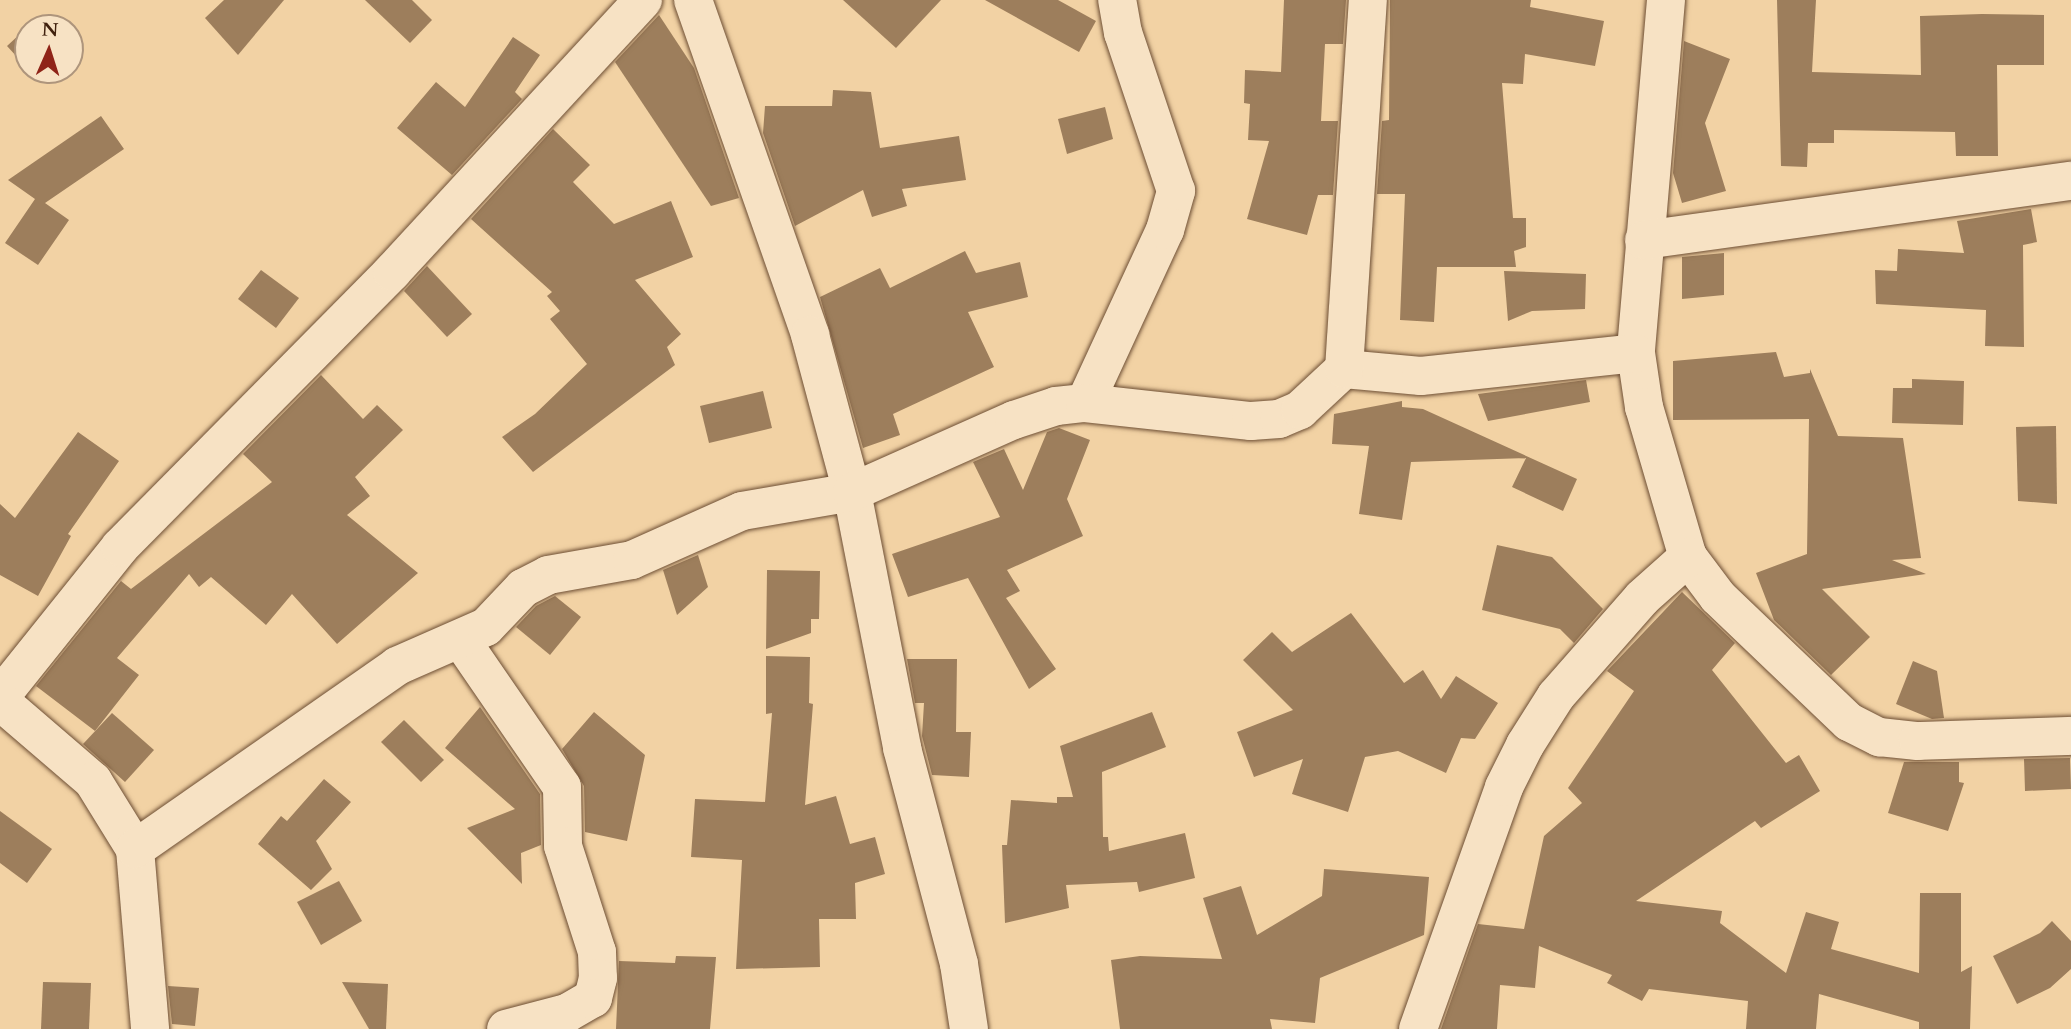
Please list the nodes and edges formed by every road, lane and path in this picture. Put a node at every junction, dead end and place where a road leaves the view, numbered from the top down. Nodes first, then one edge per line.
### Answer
1 (643, 0) edge
2 (693, 0) edge
3 (1117, 0) edge
4 (1368, 0) edge
5 (1666, 0) edge
6 (2071, 181) edge
7 (1644, 240) junction
8 (1636, 353) junction
9 (1344, 369) junction
10 (1085, 403) junction
11 (852, 492) junction
12 (1688, 556) junction
13 (461, 640) junction
14 (0, 699) edge
15 (2071, 736) edge
16 (135, 849) junction
17 (150, 1029) edge
18 (506, 1029) edge
19 (969, 1029) edge
20 (1418, 1029) edge

1 - 14 street
2 - 11 street
3 - 10 street
4 - 9 street
5 - 7 street
6 - 7 street
7 - 8 street
8 - 9 street
8 - 12 street
9 - 10 street
10 - 11 street
11 - 13 street
11 - 19 street
12 - 15 street
12 - 20 street
13 - 16 street
13 - 18 street
14 - 16 street
16 - 17 street

